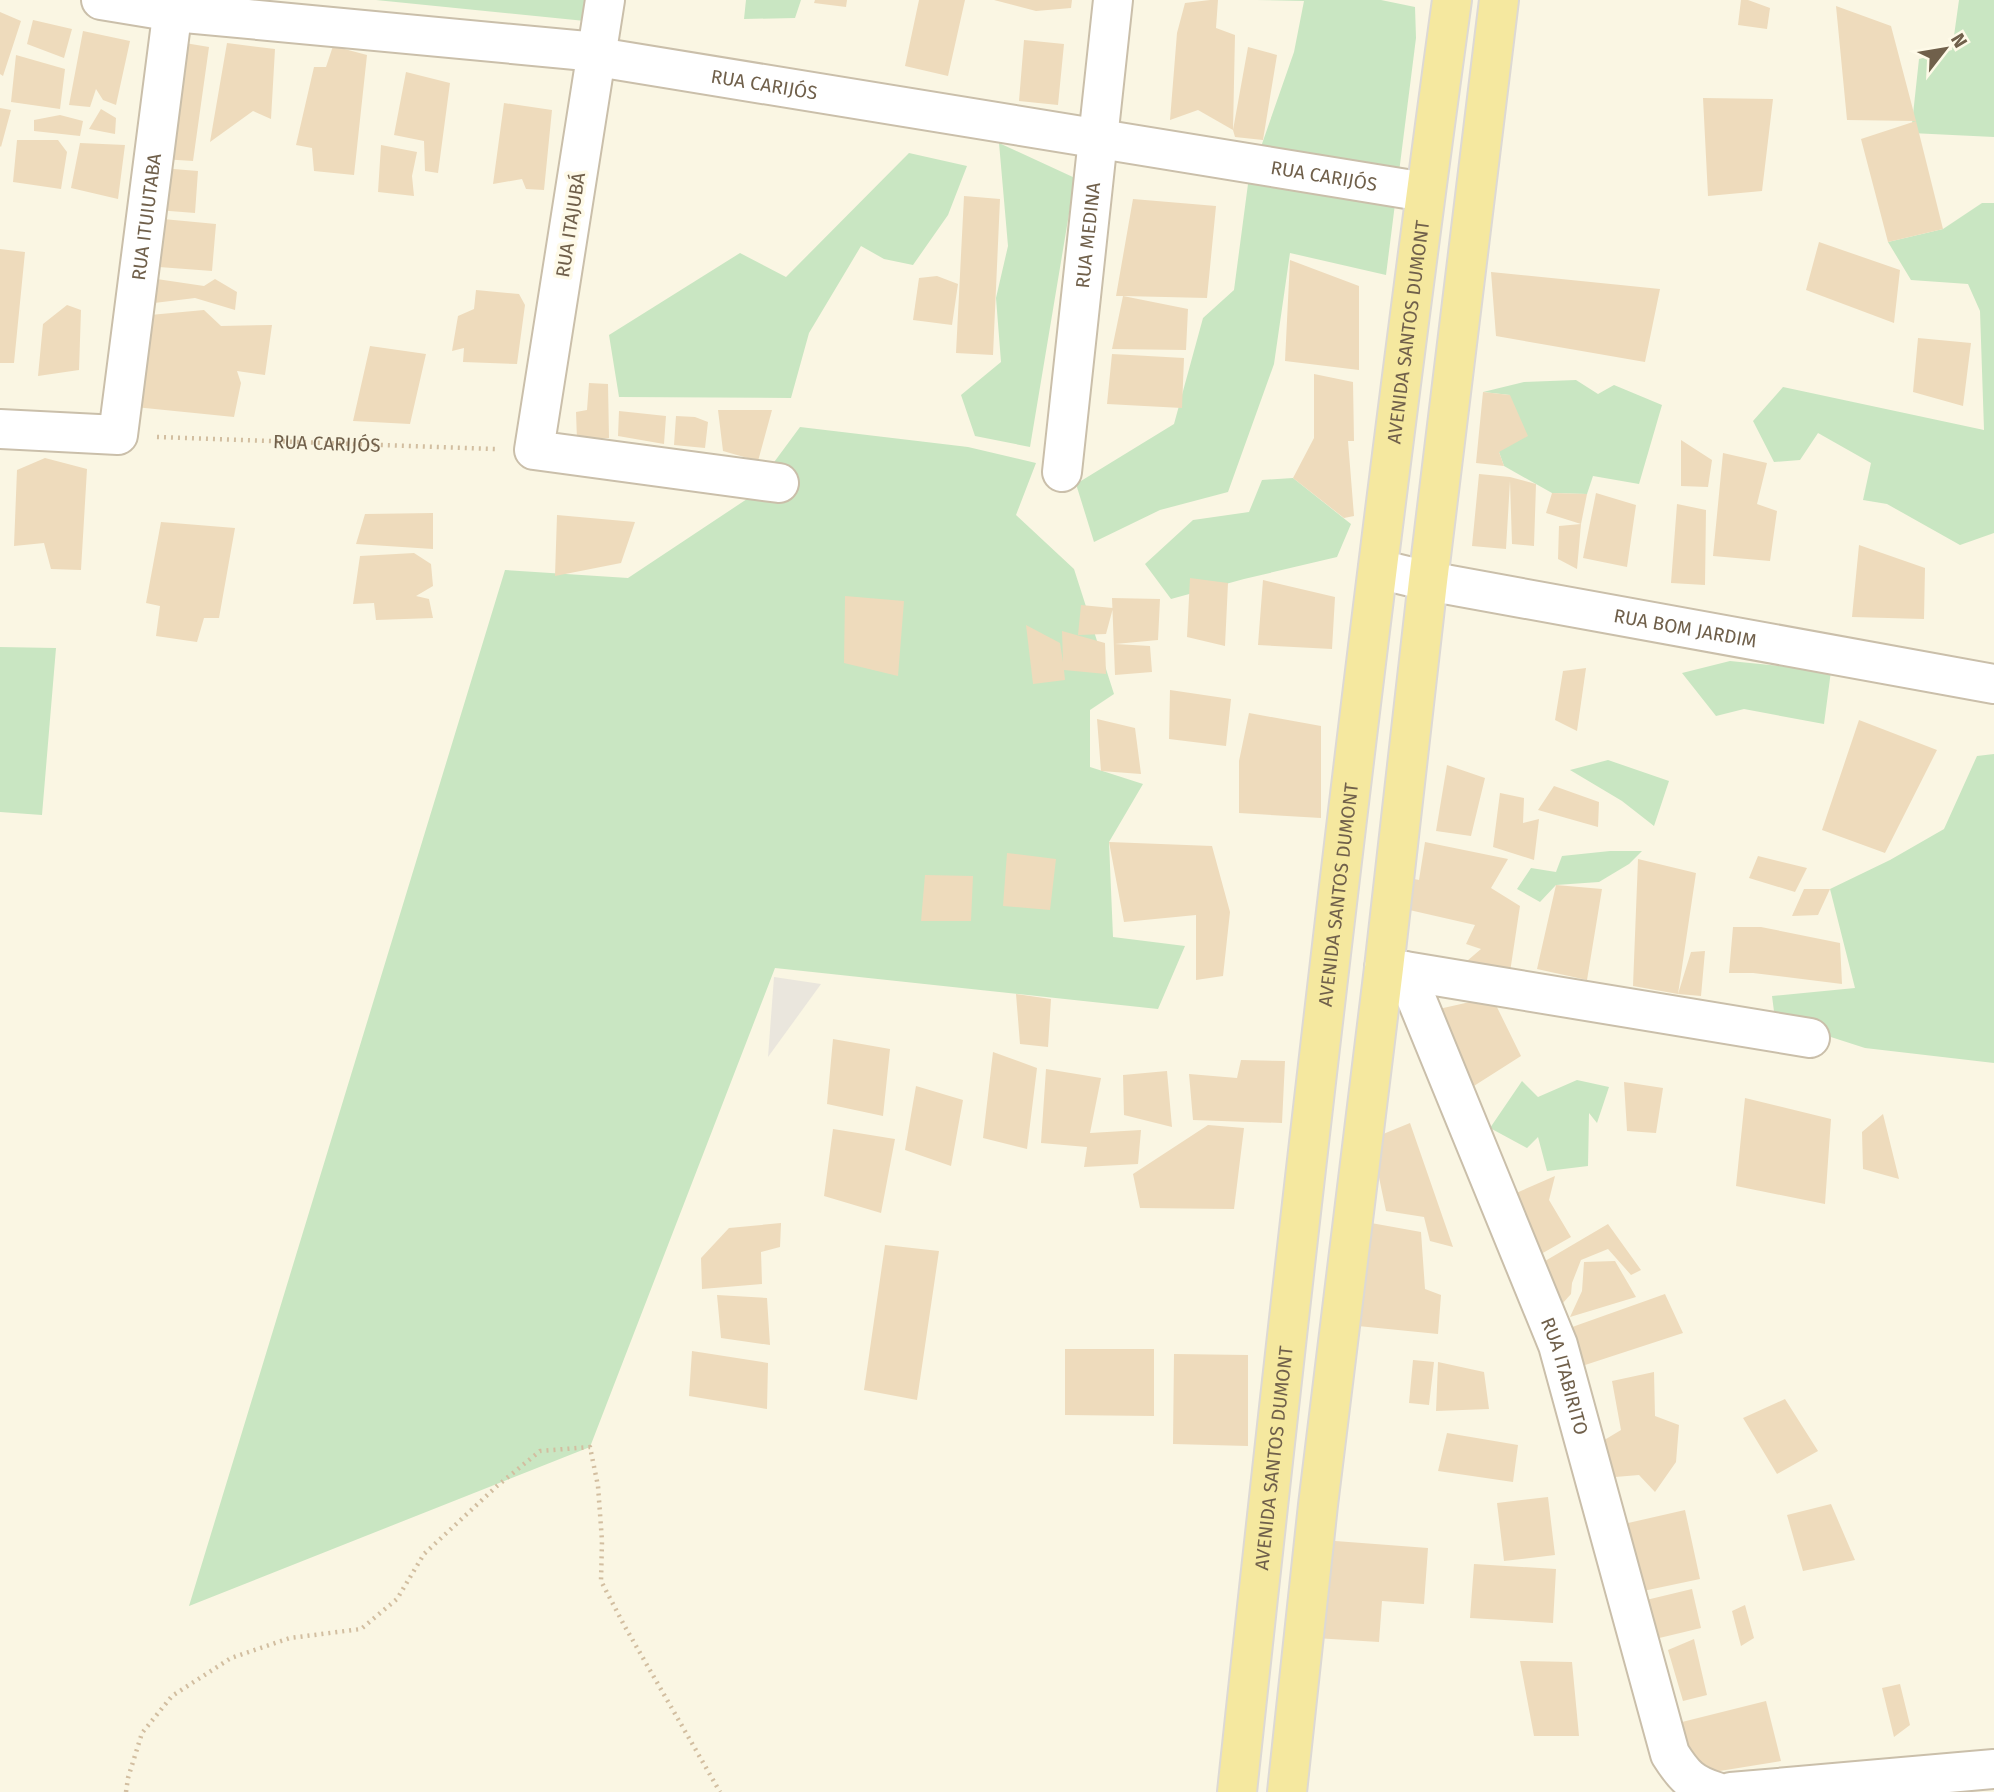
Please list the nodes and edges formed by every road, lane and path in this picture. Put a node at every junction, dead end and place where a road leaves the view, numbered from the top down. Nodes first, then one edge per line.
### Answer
1 (101, 0) edge
2 (605, 0) edge
3 (1113, 0) edge
4 (1452, 0) edge
5 (1499, 0) edge
6 (174, 6) edge
7 (597, 52) junction
8 (1098, 139) junction
9 (1425, 192) junction
10 (0, 429) edge
11 (118, 435) junction
12 (534, 450) junction
13 (1062, 472) dead end
14 (779, 483) dead end
15 (1378, 569) junction
16 (1428, 581) junction
17 (1994, 684) edge
18 (1395, 969) junction
19 (1810, 1038) dead end
20 (1994, 1769) edge
21 (126, 1792) edge
22 (720, 1792) edge
23 (1237, 1792) edge
24 (1287, 1792) edge
25 (1717, 1792) edge
26 (1731, 1792) edge

1 - 6 street, RUA CARIJÓS
2 - 7 street, RUA ITAJUBÁ
3 - 8 street, RUA MEDINA
4 - 9 main road, AVENIDA SANTOS DUMONT
5 - 16 main road
6 - 7 street, RUA CARIJÓS
6 - 11 street, RUA ITUIUTABA
7 - 8 street, RUA CARIJÓS
7 - 12 street, RUA ITAJUBÁ
8 - 9 street, RUA CARIJÓS
8 - 13 street, RUA MEDINA
9 - 15 main road, AVENIDA SANTOS DUMONT
10 - 11 street
11 - 12 path, RUA CARIJÓS
12 - 14 street
15 - 16 street, RUA BOM JARDIM
15 - 23 main road, AVENIDA SANTOS DUMONT
16 - 17 street, RUA BOM JARDIM
16 - 18 main road
18 - 19 street
18 - 24 main road
18 - 25 street, RUA ITABIRITO
20 - 26 street
21 - 22 path

